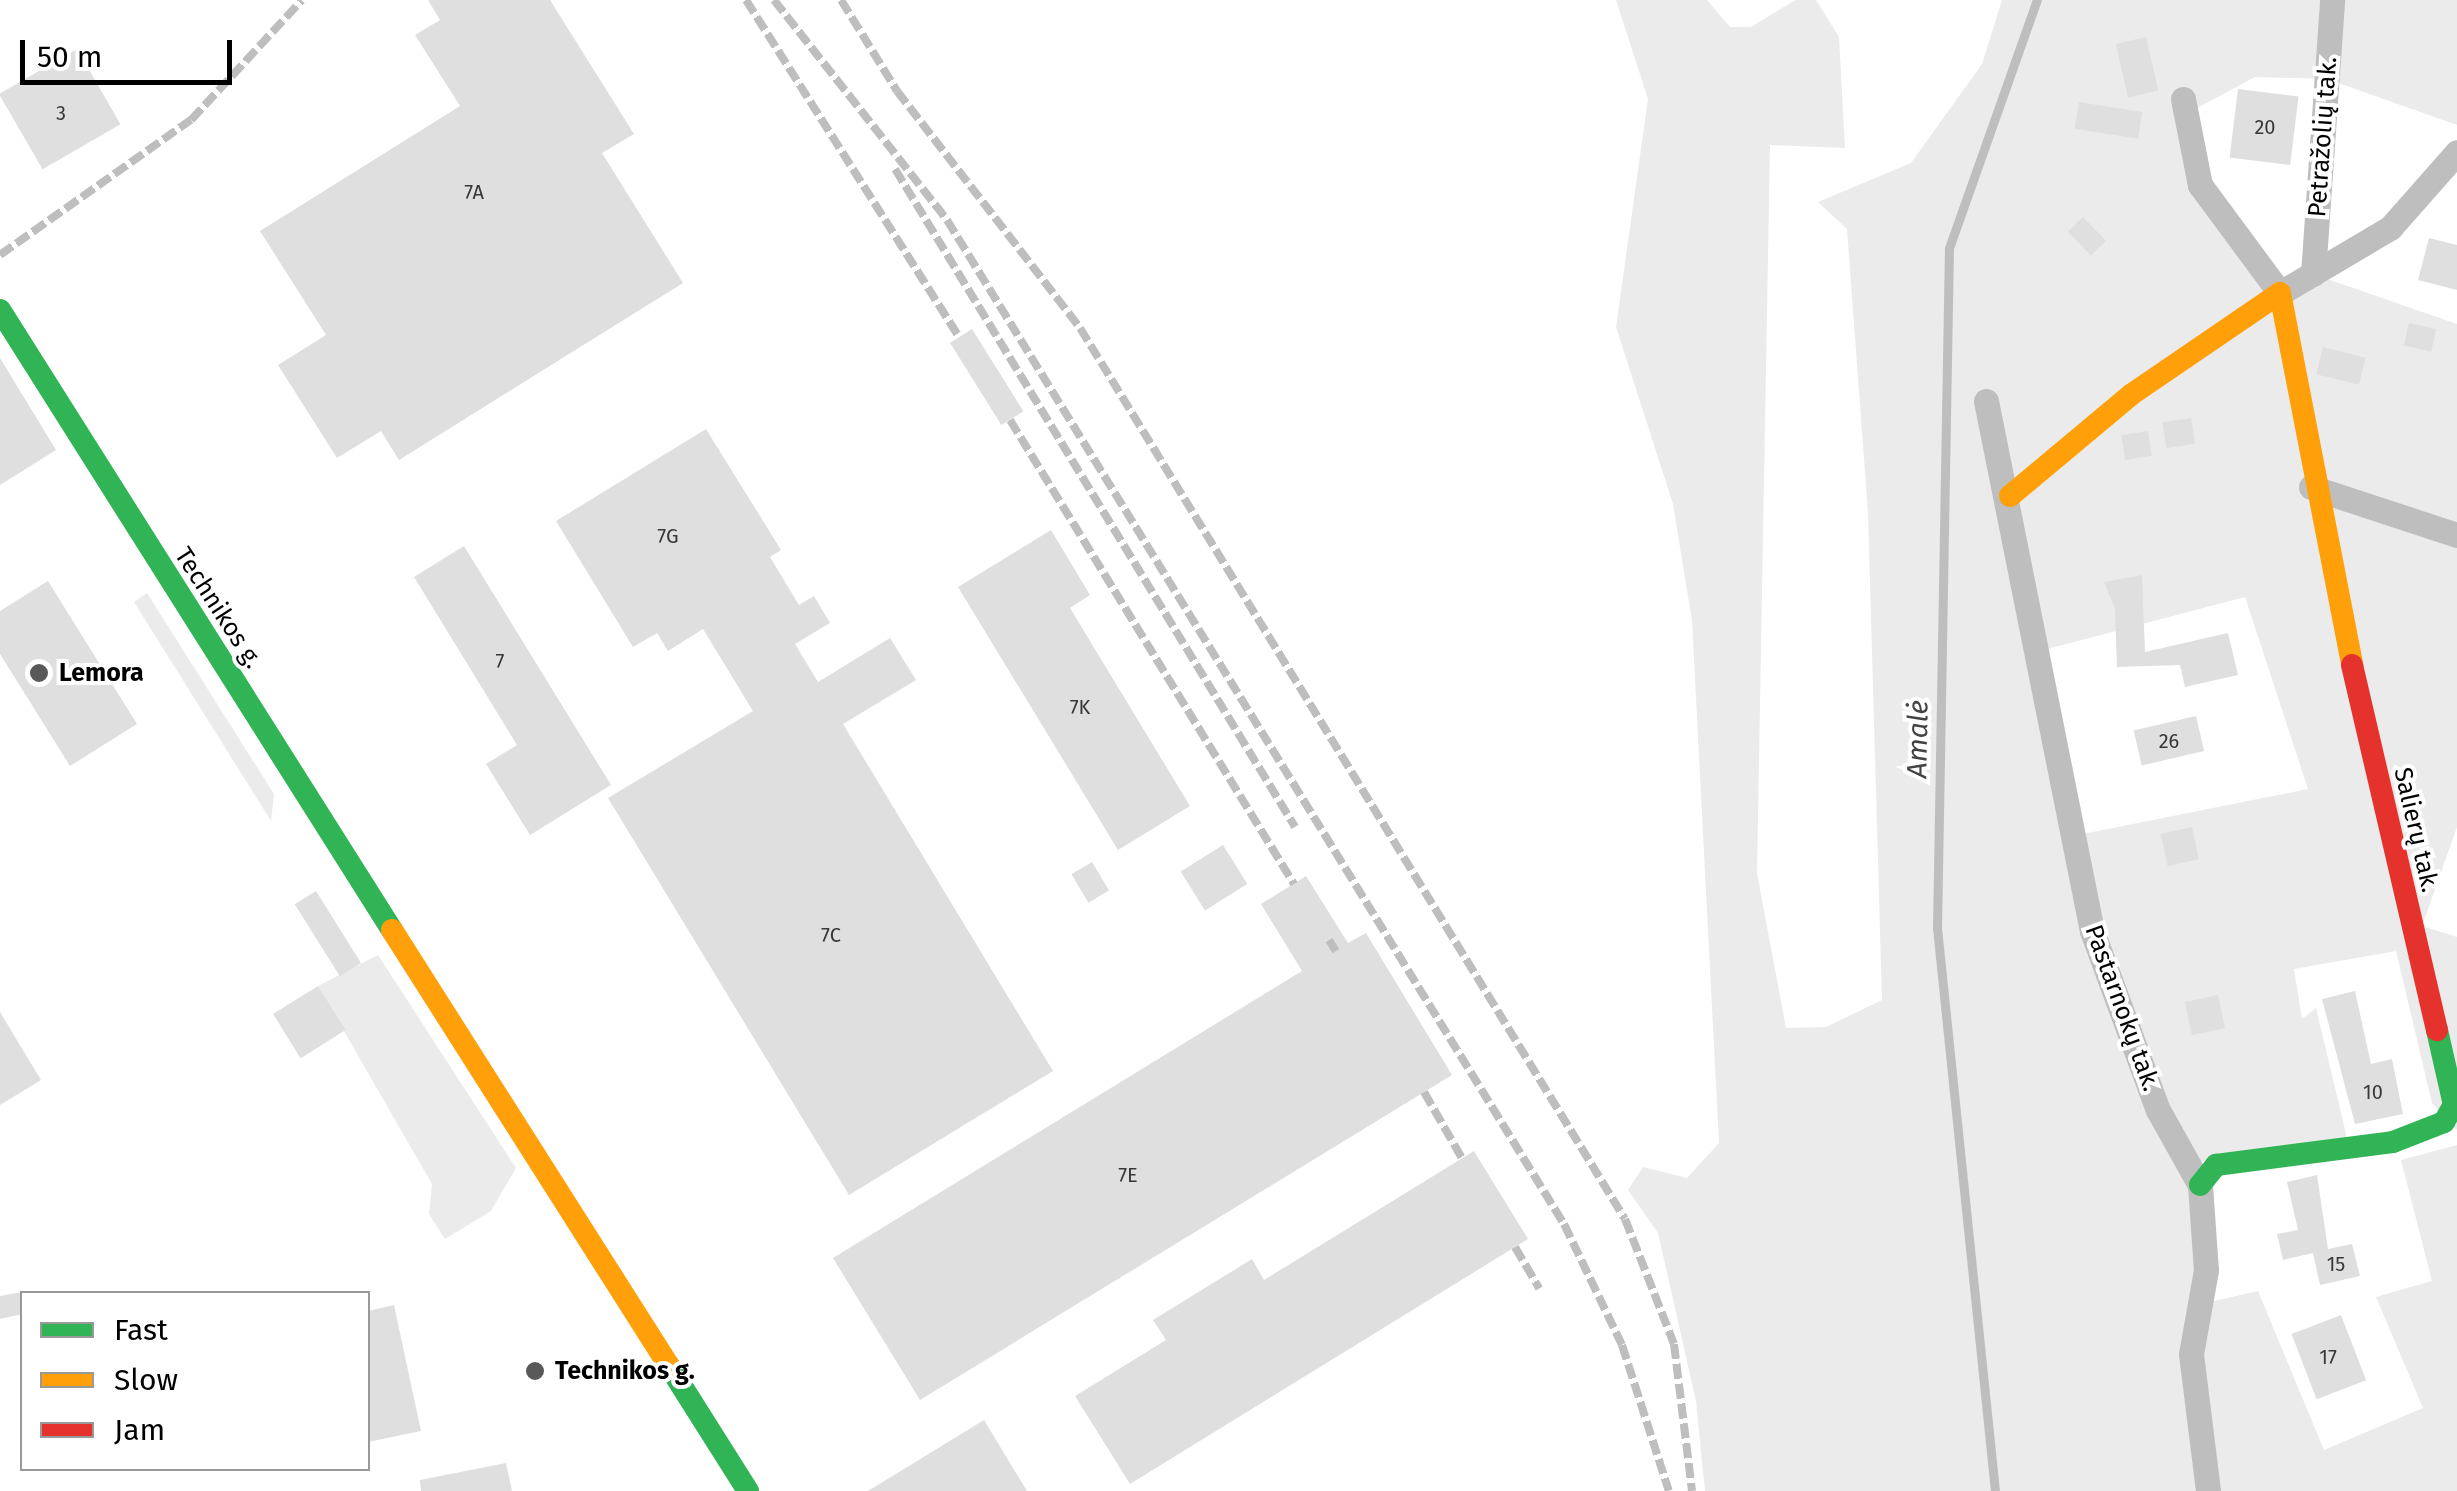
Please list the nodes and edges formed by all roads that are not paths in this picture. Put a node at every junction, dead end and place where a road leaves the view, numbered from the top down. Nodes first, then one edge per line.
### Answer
1 (2332, 0) edge
2 (2182, 98) dead end
3 (2457, 152) edge
4 (2314, 274) junction
5 (2280, 294) junction
6 (0, 310) edge
7 (1986, 401) dead end
8 (2311, 486) junction
9 (2010, 496) junction
10 (2457, 535) edge
11 (2200, 1184) junction
12 (748, 1491) edge
13 (2208, 1491) edge

1 - 4 street, Petražolių tak.
2 - 5 street
3 - 4 street
4 - 5 street
5 - 8 street, Salierų tak.
5 - 9 street
6 - 12 street, Technikos g.
7 - 9 street, Pastarnokų tak.
8 - 10 street
8 - 11 street, Salierų tak.
9 - 11 street, Pastarnokų tak.
11 - 13 street, Pastarnokų tak.

